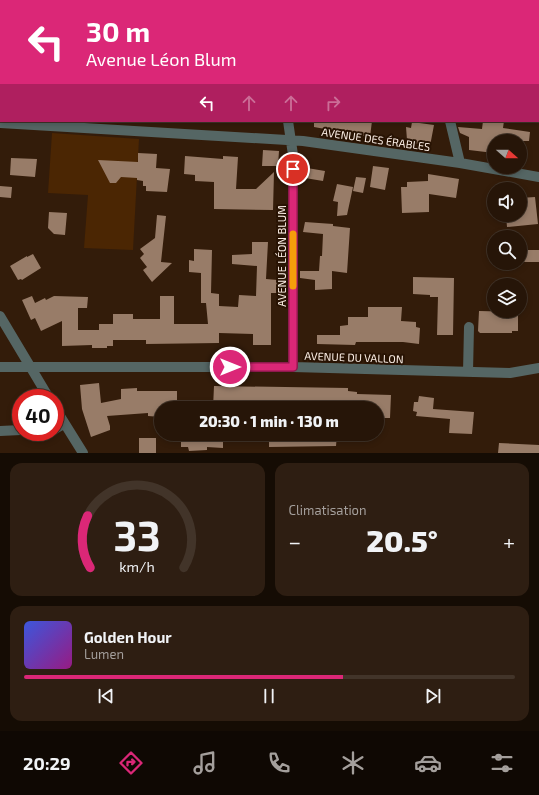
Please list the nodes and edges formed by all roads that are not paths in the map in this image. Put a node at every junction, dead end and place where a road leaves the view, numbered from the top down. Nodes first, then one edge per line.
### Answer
1 (288, 122) edge
2 (450, 122) edge
3 (0, 123) edge
4 (291, 140) junction
5 (460, 163) junction
6 (539, 176) edge
7 (0, 316) edge
8 (469, 327) dead end
9 (0, 367) edge
10 (30, 367) junction
11 (293, 367) junction
12 (539, 368) edge
13 (468, 372) junction
14 (43, 389) edge
15 (64, 424) edge
16 (12, 430) edge
17 (0, 431) edge
18 (83, 453) edge

1 - 4 street, AVENUE LÉON BLUM
2 - 5 street
3 - 4 street, AVENUE DES ÉRABLES
4 - 5 street, AVENUE DES ÉRABLES
4 - 11 street, AVENUE LÉON BLUM
5 - 6 street, AVENUE DES ÉRABLES
7 - 10 street
8 - 13 street
9 - 10 street, AVENUE DU VALLON
10 - 11 street, AVENUE DU VALLON
10 - 14 street
11 - 13 street, AVENUE DU VALLON
12 - 13 street, AVENUE DU VALLON
15 - 18 street
16 - 17 street

